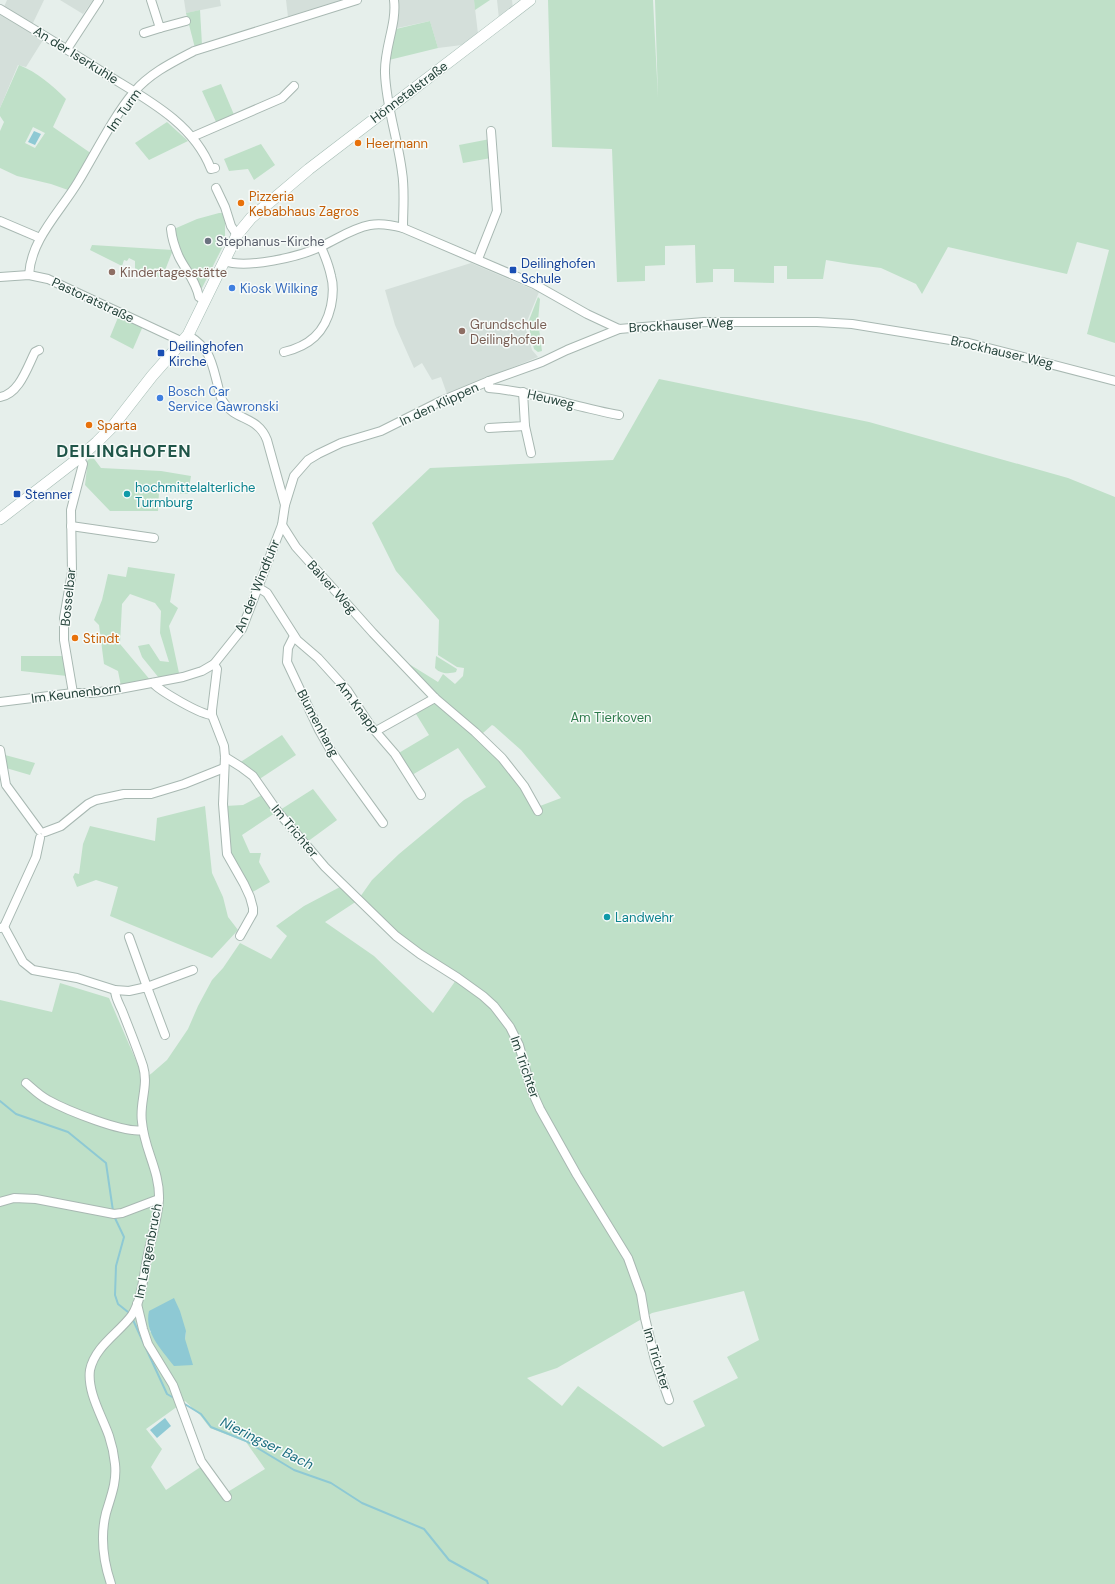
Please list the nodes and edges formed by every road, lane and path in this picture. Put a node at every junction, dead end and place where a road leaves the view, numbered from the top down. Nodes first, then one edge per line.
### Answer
1 (99, 0) edge
2 (151, 0) edge
3 (357, 0) edge
4 (394, 0) edge
5 (530, 0) edge
6 (0, 9) edge
7 (186, 21) dead end
8 (160, 28) junction
9 (144, 33) dead end
10 (67, 49) junction
11 (294, 86) dead end
12 (134, 92) junction
13 (390, 106) junction
14 (491, 131) dead end
15 (192, 137) junction
16 (215, 168) dead end
17 (216, 188) dead end
18 (0, 222) edge
19 (403, 228) junction
20 (171, 229) dead end
21 (237, 235) junction
22 (40, 238) junction
23 (321, 247) junction
24 (478, 259) junction
25 (224, 261) junction
26 (29, 275) junction
27 (0, 277) edge
28 (205, 300) junction
29 (618, 329) junction
30 (185, 339) junction
31 (40, 350) dead end
32 (284, 352) dead end
33 (489, 381) junction
34 (1115, 381) edge
35 (523, 392) junction
36 (0, 397) edge
37 (619, 415) dead end
38 (525, 426) junction
39 (489, 428) dead end
40 (531, 453) dead end
41 (79, 458) junction
42 (285, 505) junction
43 (0, 519) edge
44 (282, 525) junction
45 (71, 526) junction
46 (154, 538) dead end
47 (259, 588) junction
48 (294, 636) junction
49 (214, 664) junction
50 (182, 677) joint
51 (153, 683) junction
52 (73, 692) junction
53 (435, 698) junction
54 (0, 702) edge
55 (212, 715) junction
56 (376, 731) junction
57 (0, 750) edge
58 (225, 757) junction
59 (224, 768) junction
60 (2, 774) edge
61 (421, 795) dead end
62 (538, 811) dead end
63 (383, 823) dead end
64 (42, 833) junction
65 (2, 928) edge
66 (240, 936) dead end
67 (129, 937) dead end
68 (193, 970) dead end
69 (147, 987) junction
70 (115, 990) junction
71 (165, 1035) dead end
72 (26, 1083) dead end
73 (143, 1130) junction
74 (159, 1199) junction
75 (0, 1202) edge
76 (137, 1304) junction
77 (669, 1400) dead end
78 (227, 1497) dead end
79 (111, 1584) edge

1 - 10 street
2 - 8 street
3 - 12 street, Im Turm
4 - 13 street
5 - 13 main road, Hönnetalstraße
6 - 10 street, An der Iserkuhle
7 - 8 street
8 - 9 street
10 - 12 street, An der Iserkuhle
11 - 15 street
12 - 15 street, An der Iserkuhle
12 - 22 street, Im Turm
13 - 19 street
13 - 21 main road, Hönnetalstraße
14 - 24 street
15 - 16 street, An der Iserkuhle
17 - 21 street
18 - 22 street
19 - 23 street, Brockhauser Weg
19 - 24 street, Brockhauser Weg
20 - 28 street
21 - 25 main road, Hönnetalstraße
22 - 26 street, Im Turm
23 - 25 street, Brockhauser Weg
23 - 32 street
24 - 29 street, Brockhauser Weg
25 - 28 main road, Hönnetalstraße
26 - 27 street, Pastoratstraße
26 - 30 street, Pastoratstraße
28 - 30 main road, Hönnetalstraße
29 - 33 street, In den Klippen
29 - 34 street, Brockhauser Weg
30 - 41 main road, Hönnetalstraße
30 - 42 street
31 - 36 street
33 - 35 street, Heuweg
33 - 42 street, In den Klippen
35 - 37 street, Heuweg
35 - 38 street
38 - 39 street
38 - 40 street
41 - 43 main road, Hönnetalstraße
41 - 45 street, Bosselbar
42 - 44 street
44 - 47 street, An der Windfuhr
44 - 53 street, Balver Weg
45 - 46 street
45 - 52 street, Bosselbar
47 - 48 street, Am Knapp
47 - 49 street, An der Windfuhr
48 - 56 street, Am Knapp
48 - 63 street, Blumenhang
49 - 50 street, An der Windfuhr
49 - 55 street
50 - 51 street, Im Keunenborn
51 - 52 street, Im Keunenborn
51 - 55 street
52 - 54 street, Im Keunenborn
53 - 56 street
53 - 62 street, Balver Weg
55 - 58 street
56 - 61 street, Am Knapp
57 - 60 street
58 - 59 street
58 - 77 street, Im Trichter
59 - 64 street
59 - 66 street
60 - 64 street
64 - 65 street
65 - 70 street
67 - 69 street
68 - 69 street
69 - 70 street
69 - 71 street
70 - 73 street, Im Langenbruch
72 - 73 street
73 - 74 street, Im Langenbruch
74 - 75 street
74 - 76 street, Im Langenbruch
76 - 78 street, Im Langenbruch
76 - 79 street, Im Langenbruch

